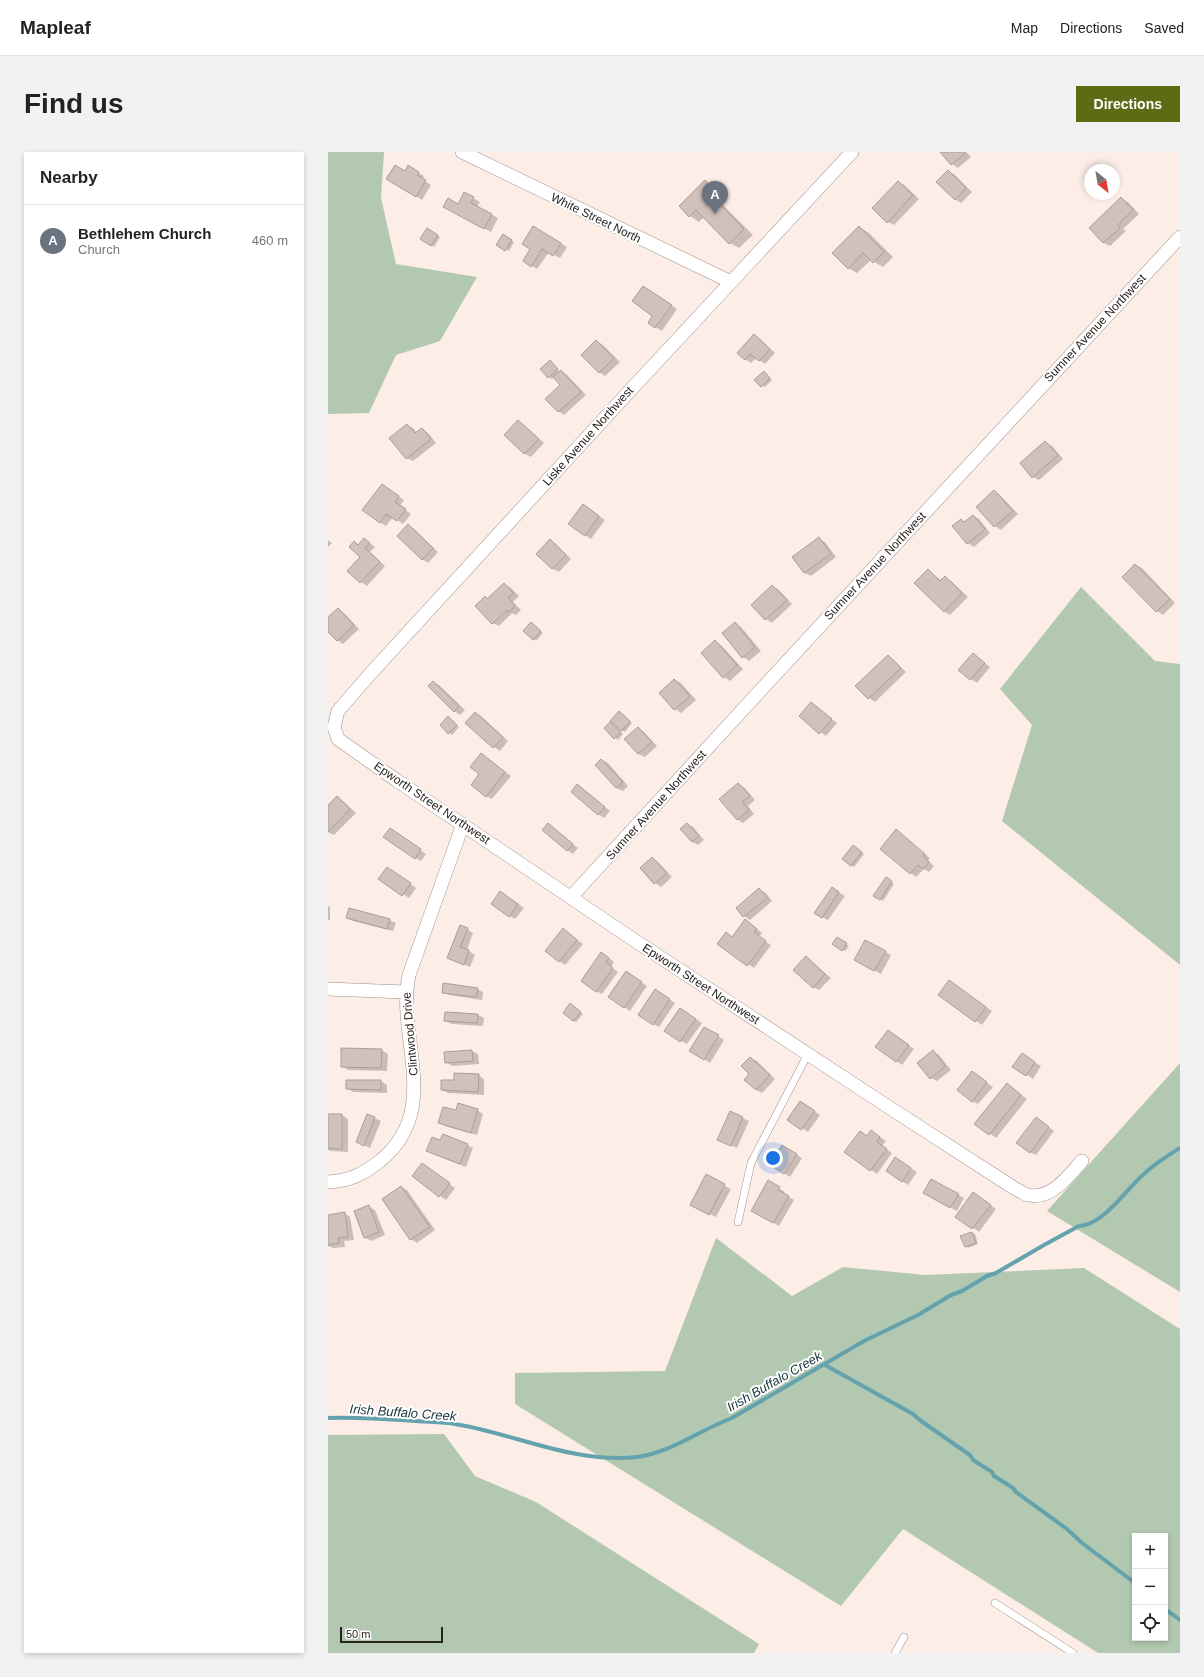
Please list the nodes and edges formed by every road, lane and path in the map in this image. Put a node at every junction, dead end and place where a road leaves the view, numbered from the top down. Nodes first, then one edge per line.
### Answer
1 (462, 152) edge
2 (852, 152) edge
3 (1180, 237) edge
4 (731, 282) junction
5 (331, 726) edge
6 (463, 824) junction
7 (571, 897) junction
8 (328, 989) edge
9 (405, 992) junction
10 (808, 1054) junction
11 (1082, 1161) dead end
12 (328, 1182) edge
13 (738, 1222) dead end
14 (995, 1603) dead end
15 (904, 1637) dead end
16 (895, 1653) edge
17 (1073, 1653) edge

1 - 4 street, White Street North
2 - 4 street, Liske Avenue Northwest
3 - 7 street, Sumner Avenue Northwest
4 - 5 street, Liske Avenue Northwest
5 - 6 street, Epworth Street Northwest
6 - 7 street, Epworth Street Northwest
6 - 9 street, Clintwood Drive
7 - 10 street, Epworth Street Northwest
8 - 9 street
9 - 12 street, Clintwood Drive
10 - 11 street, Epworth Street Northwest
10 - 13 lane
14 - 17 lane
15 - 16 lane

